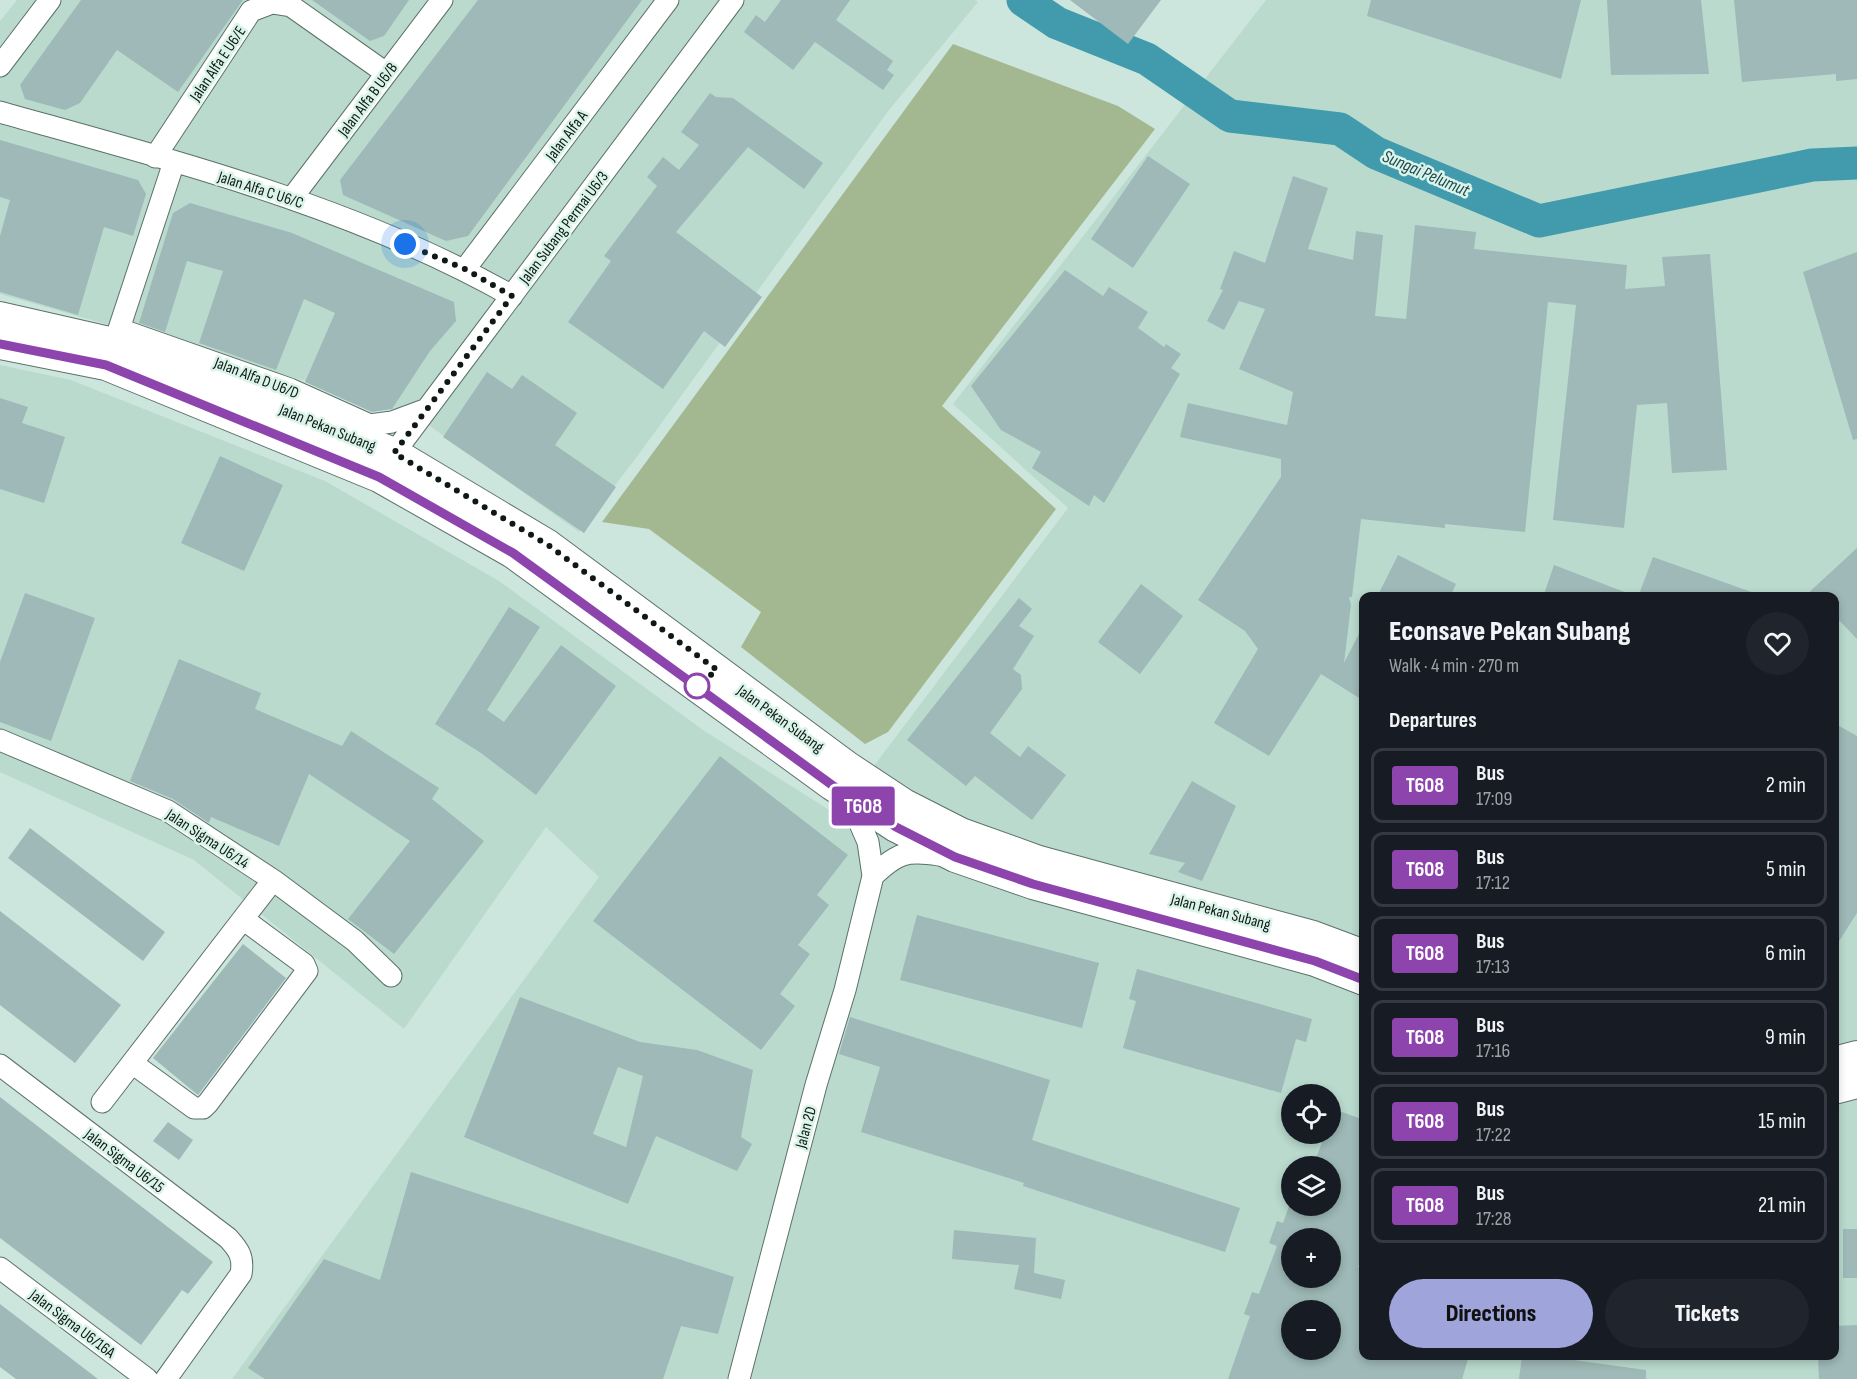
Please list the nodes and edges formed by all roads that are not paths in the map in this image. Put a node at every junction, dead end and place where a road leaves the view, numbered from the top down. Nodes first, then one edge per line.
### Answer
1 (50, 0) edge
2 (442, 0) edge
3 (668, 0) edge
4 (733, 0) edge
5 (0, 66) edge
6 (386, 74) junction
7 (0, 112) edge
8 (164, 159) junction
9 (292, 198) junction
10 (465, 269) junction
11 (512, 296) junction
12 (0, 318) edge
13 (116, 336) junction
14 (0, 344) edge
15 (427, 409) junction
16 (394, 453) junction
17 (0, 740) edge
18 (832, 785) junction
19 (955, 857) junction
20 (873, 876) junction
21 (273, 880) junction
22 (243, 919) junction
23 (1359, 953) edge
24 (391, 976) dead end
25 (1359, 978) edge
26 (1857, 1056) edge
27 (1839, 1061) edge
28 (132, 1063) junction
29 (1, 1069) edge
30 (1857, 1083) edge
31 (1839, 1088) edge
32 (102, 1101) dead end
33 (0, 1268) edge
34 (147, 1379) edge
35 (166, 1379) edge
36 (739, 1379) edge

1 - 5 street
2 - 6 street, Jalan Alfa B U6/B
3 - 10 street, Jalan Alfa A
4 - 11 street, Jalan Subang Permai U6/3
6 - 8 street, Jalan Alfa E U6/E
6 - 9 street, Jalan Alfa B U6/B
7 - 8 street, Jalan Alfa C U6/C
8 - 9 street, Jalan Alfa C U6/C
8 - 13 street, Jalan Alfa E U6/E
9 - 10 street, Jalan Alfa C U6/C
10 - 11 street, Jalan Alfa C U6/C
11 - 15 street, Jalan Subang Permai U6/3
12 - 13 main road, Jalan Pekan Subang
13 - 15 street, Jalan Alfa D U6/D
13 - 16 main road, Jalan Pekan Subang
14 - 18 main road, Jalan Pekan Subang
15 - 16 street, Jalan Subang Permai U6/3
16 - 23 main road, Jalan Pekan Subang
17 - 21 street, Jalan Sigma U6/14
18 - 19 main road, Jalan Pekan Subang
18 - 20 street, Jalan 2D
19 - 20 street
19 - 25 main road, Jalan Pekan Subang
20 - 36 street, Jalan 2D
21 - 22 street
21 - 24 street, Jalan Sigma U6/14
22 - 28 street
22 - 28 street
26 - 27 main road
28 - 32 street
29 - 35 street, Jalan Sigma U6/15
30 - 31 main road
33 - 34 street, Jalan Sigma U6/16A

